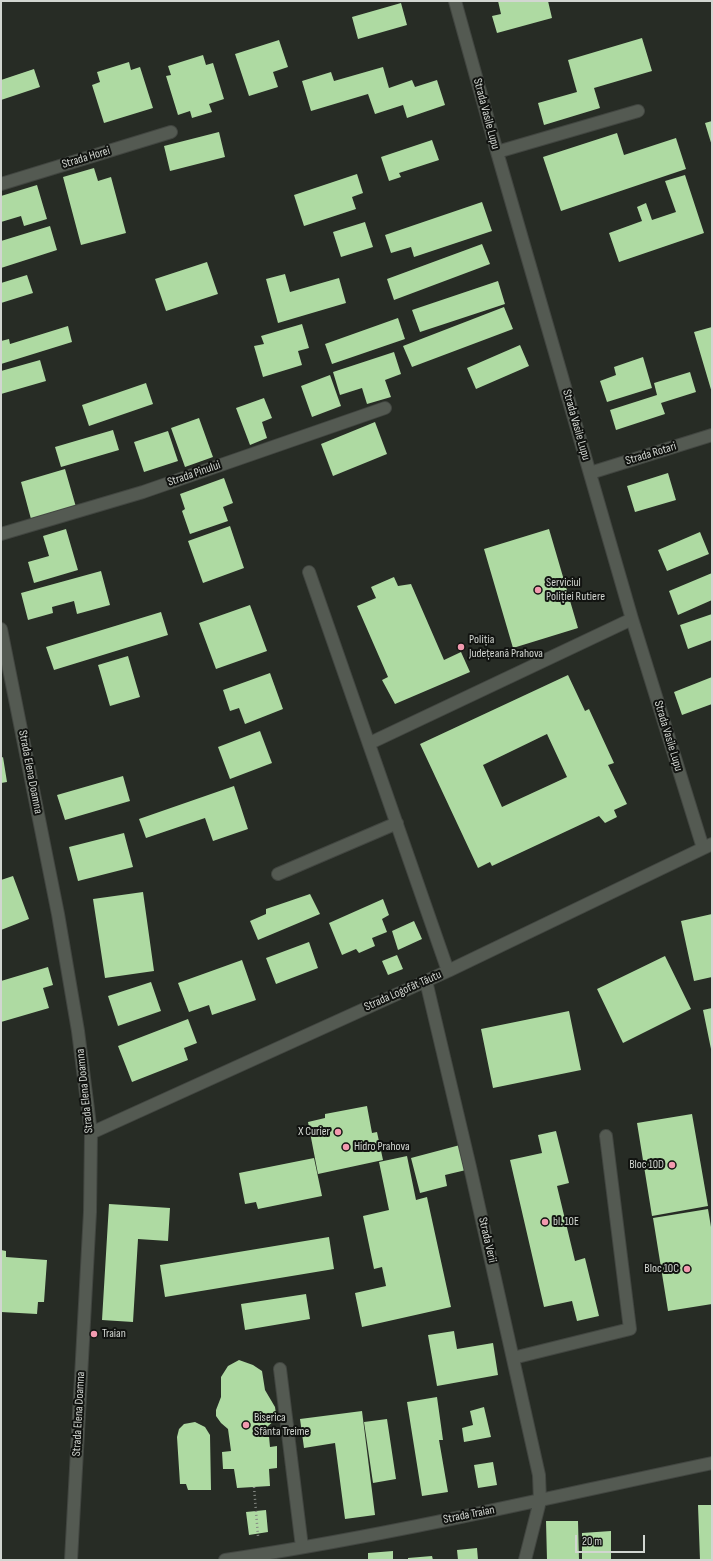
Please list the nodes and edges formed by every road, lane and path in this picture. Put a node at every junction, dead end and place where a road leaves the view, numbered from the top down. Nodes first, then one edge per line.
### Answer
1 (455, 1) edge
2 (638, 111) dead end
3 (171, 132) dead end
4 (497, 152) junction
5 (1, 184) edge
6 (385, 408) dead end
7 (712, 435) edge
8 (590, 472) junction
9 (1, 534) edge
10 (309, 572) dead end
11 (632, 619) junction
12 (1, 628) edge
13 (370, 743) junction
14 (397, 823) junction
15 (707, 846) edge
16 (278, 874) dead end
17 (448, 971) junction
18 (426, 981) junction
19 (90, 1133) junction
20 (606, 1136) dead end
21 (514, 1358) junction
22 (280, 1369) dead end
23 (712, 1463) edge
24 (254, 1487) dead end
25 (540, 1501) junction
26 (302, 1547) junction
27 (260, 1555) junction
28 (71, 1560) edge
29 (225, 1560) edge
30 (525, 1560) edge

1 - 4 street, Strada Vasile Lupu
2 - 4 street
3 - 5 street, Strada Horei
4 - 8 street, Strada Vasile Lupu
6 - 9 street, Strada Pinului
7 - 8 street, Strada Rotari
8 - 11 street, Strada Vasile Lupu
10 - 13 street
11 - 13 street
11 - 15 street, Strada Vasile Lupu
12 - 19 street, Strada Elena Doamna
13 - 14 street
14 - 16 street
14 - 17 street
15 - 17 street, Strada Logofăt Tăutu
17 - 18 street, Strada Logofăt Tăutu
18 - 19 street, Strada Logofăt Tăutu
18 - 21 street, Strada Verii
19 - 28 street, Strada Elena Doamna
20 - 21 street
21 - 25 street, Strada Verii
22 - 26 street
23 - 25 street, Strada Traian
24 - 27 path
25 - 26 street, Strada Traian
25 - 30 street, Strada Verii
26 - 27 street, Strada Traian
27 - 29 street, Strada Traian

